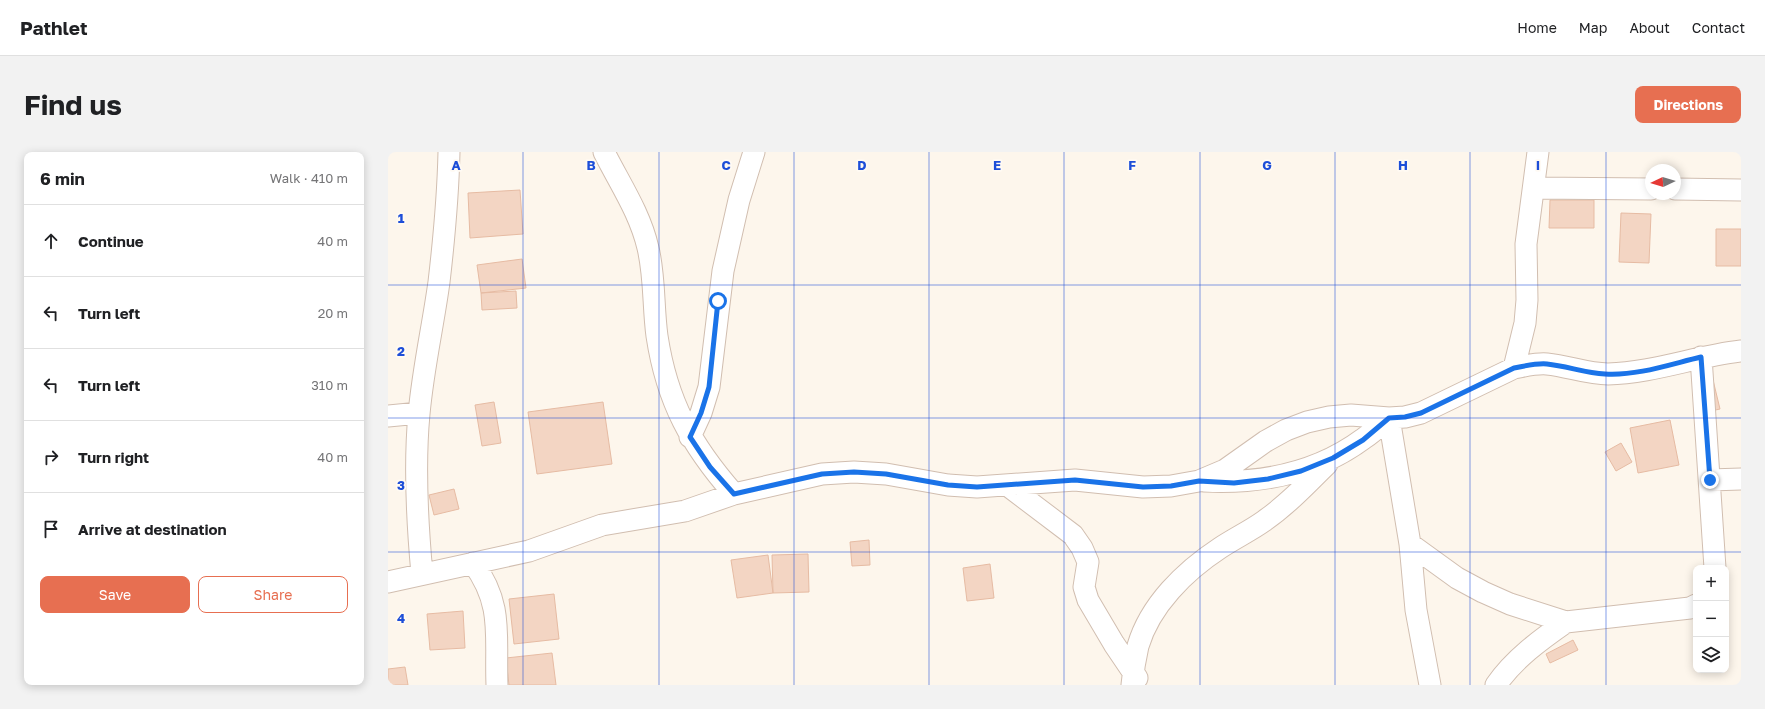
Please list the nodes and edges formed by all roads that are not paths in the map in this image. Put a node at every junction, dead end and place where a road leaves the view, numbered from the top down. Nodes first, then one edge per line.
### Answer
1 (449, 152) edge
2 (604, 152) edge
3 (740, 152) edge
4 (754, 152) edge
5 (1538, 152) edge
6 (1534, 188) junction
7 (1645, 189) edge
8 (1681, 189) edge
9 (1741, 190) edge
10 (739, 200) junction
11 (1741, 351) edge
12 (1701, 357) junction
13 (1514, 368) junction
14 (419, 413) junction
15 (388, 416) edge
16 (1389, 418) junction
17 (690, 437) junction
18 (1333, 458) junction
19 (1741, 479) edge
20 (1710, 480) junction
21 (1199, 481) junction
22 (1007, 485) junction
23 (734, 494) junction
24 (1410, 544) junction
25 (472, 563) junction
26 (1715, 565) edge
27 (422, 574) junction
28 (388, 582) edge
29 (1693, 606) edge
30 (1566, 622) junction
31 (1136, 681) edge
32 (497, 685) edge
33 (1430, 685) edge
34 (1496, 685) edge

1 - 14 street
2 - 17 street
3 - 10 street
4 - 10 street
5 - 6 street
6 - 7 street
6 - 13 street
8 - 9 street
10 - 17 street
11 - 12 street
12 - 13 street
12 - 20 street
13 - 16 street
14 - 15 street
14 - 27 street
16 - 18 street
16 - 21 street
16 - 24 street
17 - 23 street
18 - 21 street
18 - 31 street
19 - 20 street
20 - 26 street
21 - 22 street
22 - 23 street
22 - 31 street
23 - 25 street
24 - 30 street
24 - 33 street
25 - 27 street
25 - 32 street
27 - 28 street
29 - 30 street
30 - 34 street

